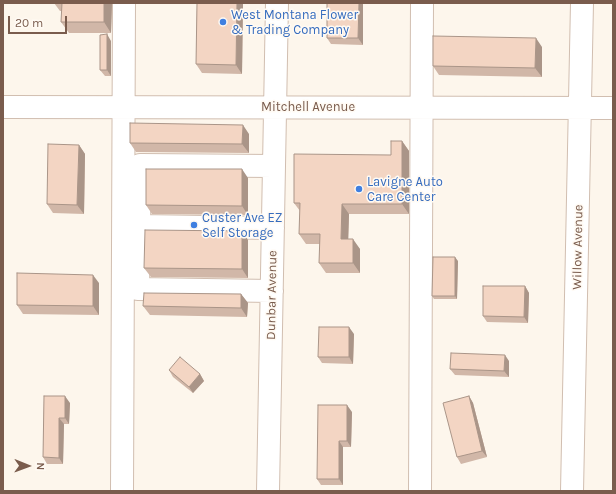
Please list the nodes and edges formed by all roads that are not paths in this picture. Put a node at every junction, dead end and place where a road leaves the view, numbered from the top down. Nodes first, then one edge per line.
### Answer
1 (124, 3) edge
2 (277, 3) edge
3 (422, 3) edge
4 (582, 3) edge
5 (123, 106) junction
6 (3, 107) edge
7 (275, 107) junction
8 (421, 107) junction
9 (581, 108) junction
10 (613, 108) edge
11 (274, 166) junction
12 (139, 226) junction
13 (273, 228) junction
14 (272, 291) junction
15 (122, 491) edge
16 (268, 491) edge
17 (420, 491) edge
18 (572, 491) edge

1 - 5 street
2 - 7 street, Dunbar Avenue
3 - 8 street
4 - 9 street, Willow Avenue
5 - 6 street, Mitchell Avenue
5 - 7 street, Mitchell Avenue
5 - 15 street
7 - 8 street, Mitchell Avenue
7 - 11 street, Dunbar Avenue
8 - 9 street, Mitchell Avenue
8 - 17 street
9 - 10 street, Mitchell Avenue
9 - 18 street, Willow Avenue
11 - 12 street
11 - 13 street, Dunbar Avenue
12 - 13 street
12 - 14 street
13 - 14 street, Dunbar Avenue
14 - 16 street, Dunbar Avenue

